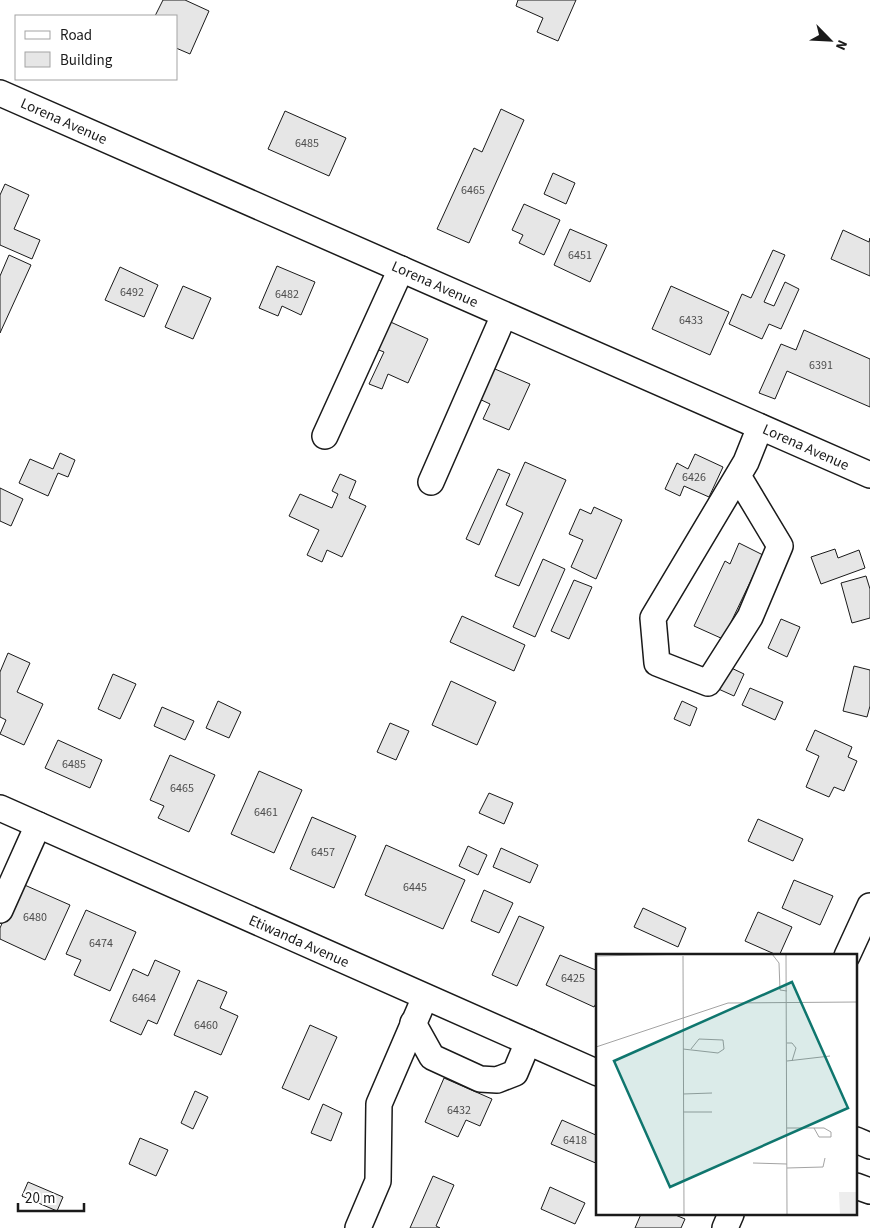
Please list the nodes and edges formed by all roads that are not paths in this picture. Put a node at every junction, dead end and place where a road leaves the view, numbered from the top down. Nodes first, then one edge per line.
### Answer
1 (0, 93) edge
2 (401, 269) junction
3 (504, 315) junction
4 (760, 427) junction
5 (325, 436) dead end
6 (870, 475) edge
7 (738, 476) junction
8 (431, 482) dead end
9 (0, 808) edge
10 (38, 825) junction
11 (870, 906) edge
12 (0, 910) edge
13 (848, 954) edge
14 (425, 997) junction
15 (413, 1023) junction
16 (528, 1042) junction
17 (596, 1072) edge
18 (858, 1141) edge
19 (870, 1146) edge
20 (858, 1187) edge
21 (870, 1191) edge
22 (730, 1216) edge
23 (358, 1228) edge
24 (725, 1228) edge

1 - 2 street, Lorena Avenue
2 - 3 street, Lorena Avenue
2 - 5 street
3 - 4 street, Lorena Avenue
3 - 8 street
4 - 6 street, Lorena Avenue
4 - 7 street
7 - 7 street
9 - 10 street, Etiwanda Avenue
10 - 12 street
10 - 14 street, Etiwanda Avenue
11 - 13 street
14 - 15 street
14 - 16 street, Etiwanda Avenue
15 - 16 street
15 - 23 street
16 - 17 street, Etiwanda Avenue
18 - 19 street
20 - 21 street
22 - 24 street

